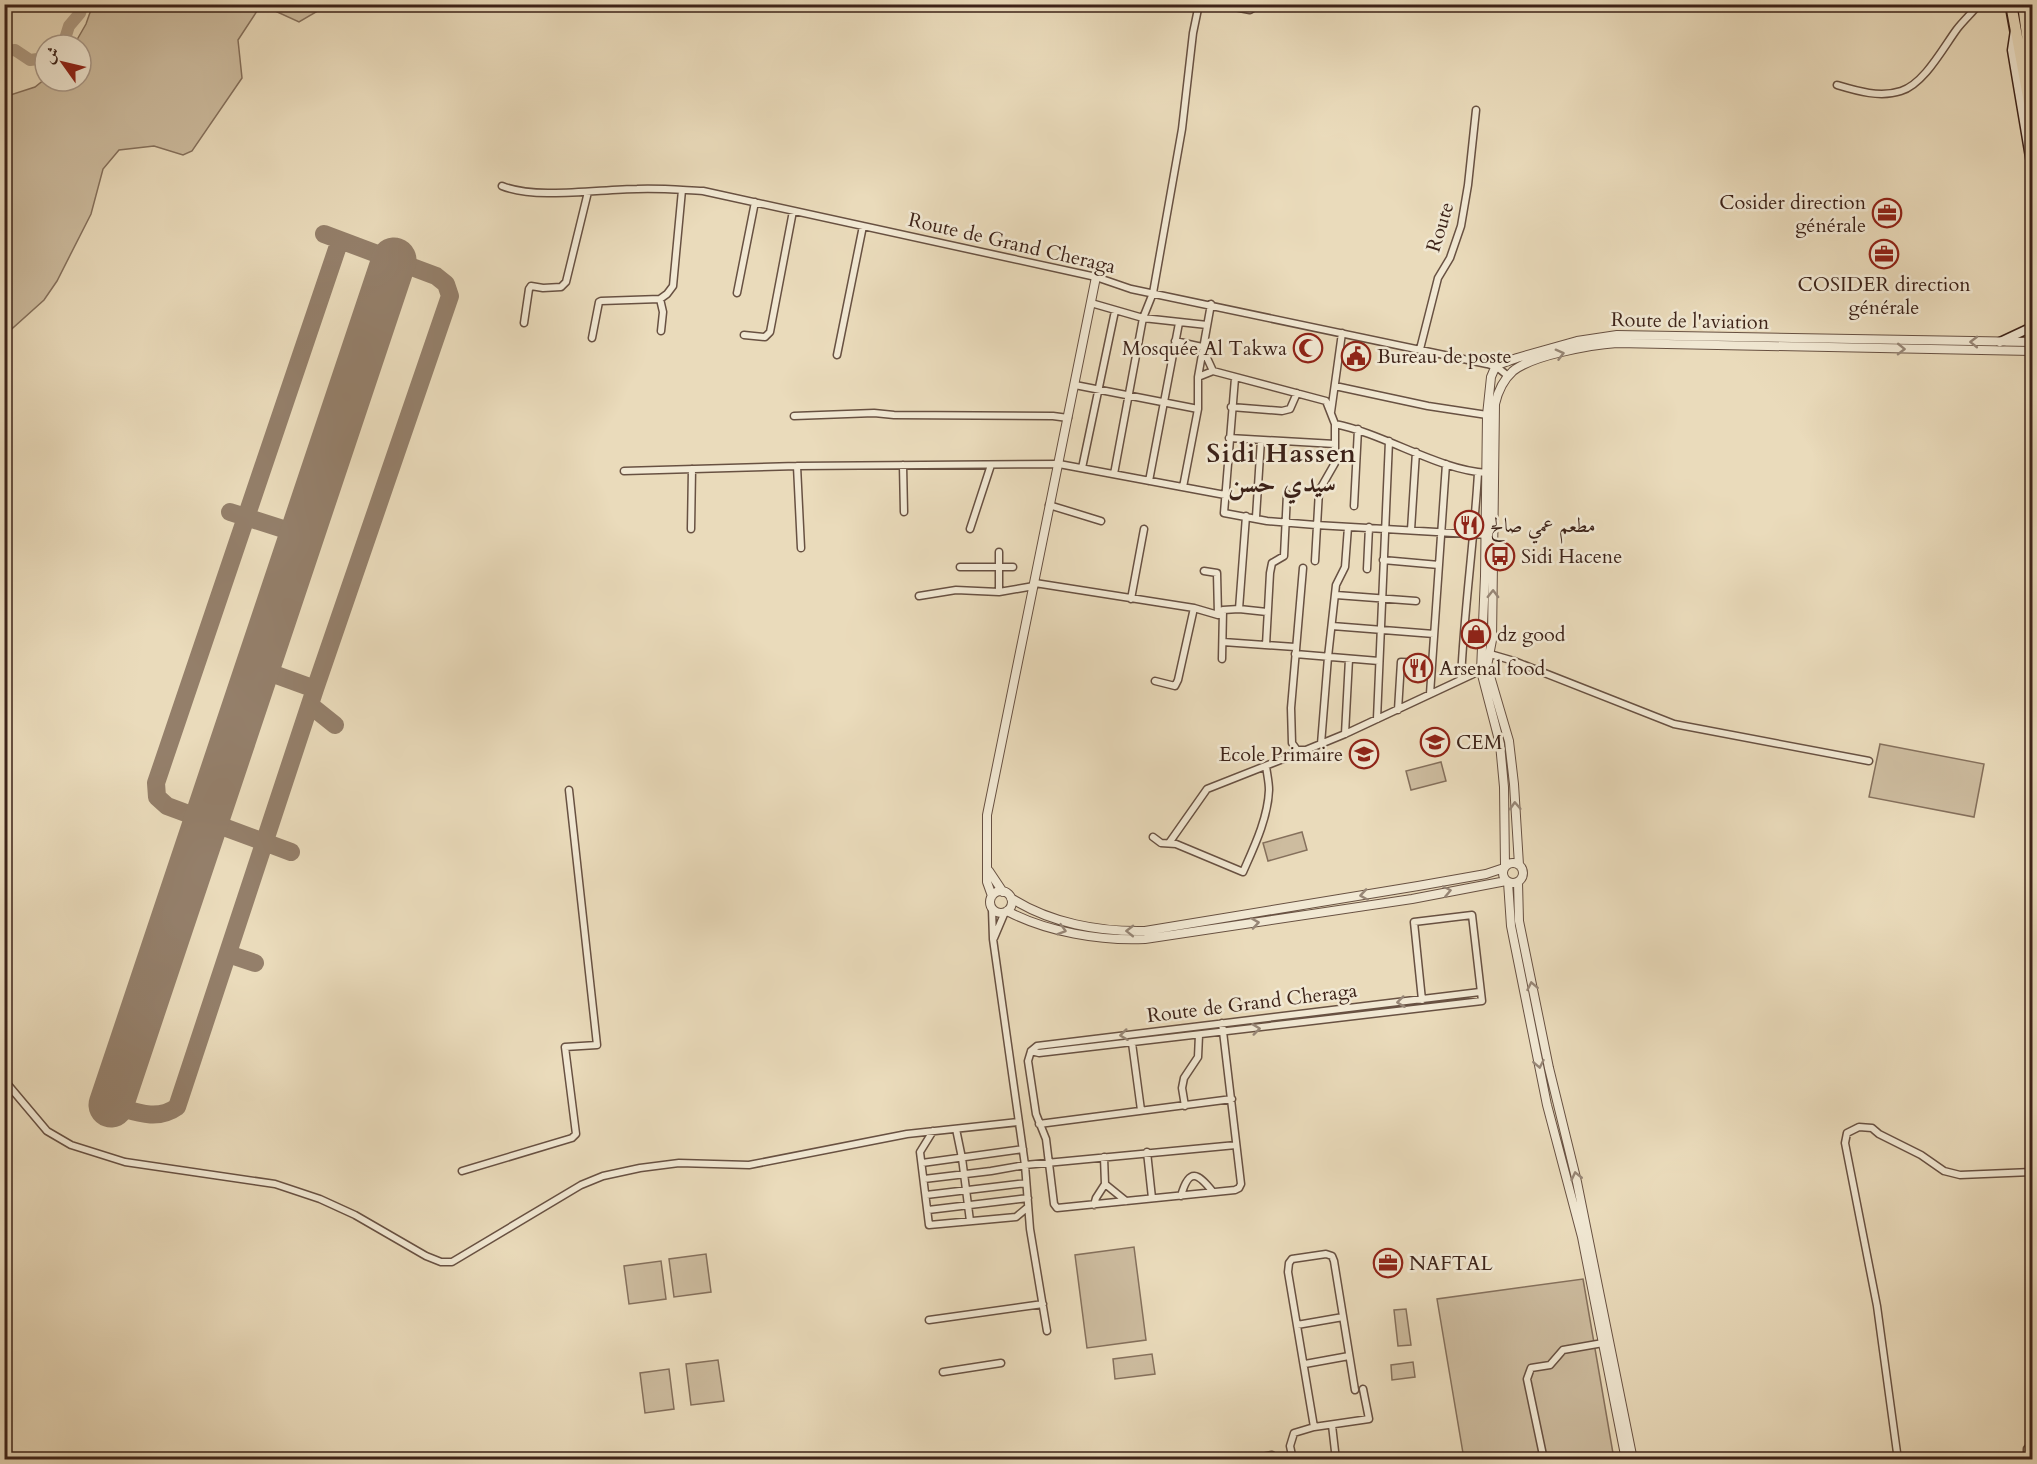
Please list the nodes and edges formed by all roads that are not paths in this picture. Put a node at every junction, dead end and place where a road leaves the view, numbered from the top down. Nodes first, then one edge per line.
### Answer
1 (1199, 4) edge
2 (1218, 4) edge
3 (1260, 4) edge
4 (1979, 4) edge
5 (2011, 4) edge
6 (2023, 4) edge
7 (2026, 25) edge
8 (2032, 73) edge
9 (1837, 85) dead end
10 (1476, 110) dead end
11 (2032, 119) edge
12 (2032, 169) edge
13 (502, 186) dead end
14 (682, 190) junction
15 (588, 192) junction
16 (755, 202) junction
17 (793, 211) junction
18 (863, 226) junction
19 (1096, 277) junction
20 (736, 293) dead end
21 (1154, 293) junction
22 (660, 299) junction
23 (1090, 303) junction
24 (1211, 304) junction
25 (1115, 311) junction
26 (1143, 318) junction
27 (524, 323) dead end
28 (1179, 323) junction
29 (1207, 325) junction
30 (2032, 327) edge
31 (661, 331) dead end
32 (1342, 333) junction
33 (744, 334) dead end
34 (592, 338) dead end
35 (1176, 341) junction
36 (2000, 342) junction
37 (2032, 342) edge
38 (1202, 346) junction
39 (1420, 349) junction
40 (2032, 351) edge
41 (837, 355) dead end
42 (1497, 367) junction
43 (1213, 371) junction
44 (1508, 376) junction
45 (1198, 377) junction
46 (1235, 378) junction
47 (1075, 385) junction
48 (1335, 386) junction
49 (1099, 390) junction
50 (1297, 393) junction
51 (1130, 395) junction
52 (1164, 403) junction
53 (1232, 407) junction
54 (1198, 409) junction
55 (1331, 412) junction
56 (1487, 415) junction
57 (794, 416) dead end
58 (1068, 418) junction
59 (1335, 424) junction
60 (1358, 429) junction
61 (1229, 438) junction
62 (1261, 440) junction
63 (1389, 441) junction
64 (1335, 444) junction
65 (1416, 452) junction
66 (1059, 464) junction
67 (1446, 464) junction
68 (903, 465) junction
69 (991, 465) junction
70 (797, 466) junction
71 (1082, 468) junction
72 (692, 469) junction
73 (624, 471) dead end
74 (1482, 473) junction
75 (1114, 474) junction
76 (1149, 481) junction
77 (1183, 487) junction
78 (1287, 494) dead end
79 (1225, 495) junction
80 (1049, 505) junction
81 (1354, 506) dead end
82 (904, 512) dead end
83 (1246, 516) junction
84 (1256, 517) junction
85 (1101, 520) dead end
86 (1286, 522) junction
87 (1316, 525) junction
88 (1348, 527) junction
89 (1369, 527) junction
90 (1385, 528) junction
91 (691, 529) dead end
92 (970, 529) dead end
93 (1144, 529) dead end
94 (1411, 530) junction
95 (1441, 533) junction
96 (1475, 534) junction
97 (1490, 535) junction
98 (801, 548) dead end
99 (999, 552) dead end
100 (1383, 560) junction
101 (1315, 561) dead end
102 (1439, 564) junction
103 (960, 567) dead end
104 (1012, 567) dead end
105 (999, 568) junction
106 (1303, 568) dead end
107 (1367, 569) dead end
108 (1204, 571) dead end
109 (1034, 584) junction
110 (999, 592) junction
111 (1336, 595) junction
112 (919, 596) dead end
113 (1131, 598) junction
114 (1382, 600) junction
115 (1416, 601) dead end
116 (1194, 608) junction
117 (1239, 609) junction
118 (1268, 612) junction
119 (1332, 626) junction
120 (1380, 630) junction
121 (1434, 634) junction
122 (1223, 642) junction
123 (1266, 645) junction
124 (1295, 650) junction
125 (1490, 654) junction
126 (1328, 657) junction
127 (1349, 658) junction
128 (1222, 660) dead end
129 (1379, 661) junction
130 (1432, 663) junction
131 (1484, 668) junction
132 (1461, 679) junction
133 (1155, 681) dead end
134 (1430, 694) junction
135 (1398, 710) junction
136 (1377, 719) junction
137 (1345, 734) junction
138 (1321, 744) junction
139 (1297, 750) junction
140 (1869, 761) dead end
141 (1266, 766) junction
142 (569, 790) dead end
143 (1153, 837) dead end
144 (1168, 843) junction
145 (1519, 865) junction
146 (987, 867) junction
147 (1504, 867) junction
148 (1507, 881) junction
149 (1518, 882) junction
150 (1003, 892) junction
151 (992, 896) junction
152 (1011, 898) junction
153 (992, 909) junction
154 (1006, 911) junction
155 (993, 939) junction
156 (1480, 992) junction
157 (1422, 1000) junction
158 (1222, 1023) junction
159 (1223, 1033) junction
160 (1199, 1035) junction
161 (1132, 1043) junction
162 (1031, 1052) junction
163 (4, 1080) edge
164 (1232, 1099) junction
165 (1185, 1106) junction
166 (1141, 1110) junction
167 (1019, 1122) junction
168 (1039, 1124) junction
169 (956, 1129) junction
170 (933, 1131) junction
171 (1236, 1145) junction
172 (1023, 1149) junction
173 (1148, 1152) junction
174 (1104, 1157) junction
175 (962, 1158) junction
176 (922, 1162) junction
177 (1049, 1163) junction
178 (1025, 1165) junction
179 (462, 1171) dead end
180 (2032, 1172) edge
181 (964, 1174) junction
182 (924, 1179) junction
183 (1026, 1183) junction
184 (1105, 1184) junction
185 (966, 1190) junction
186 (1213, 1192) junction
187 (926, 1194) junction
188 (1181, 1196) junction
189 (1028, 1198) junction
190 (1152, 1198) junction
191 (1126, 1201) junction
192 (968, 1205) junction
193 (1094, 1205) junction
194 (1028, 1207) junction
195 (928, 1210) junction
196 (970, 1221) junction
197 (1042, 1304) junction
198 (1343, 1317) junction
199 (930, 1320) dead end
200 (1298, 1325) junction
201 (1047, 1331) dead end
202 (1603, 1343) junction
203 (1349, 1356) junction
204 (1001, 1363) dead end
205 (1305, 1364) junction
206 (943, 1372) dead end
207 (1363, 1389) dead end
208 (1355, 1390) dead end
209 (1332, 1425) junction
210 (1314, 1427) junction
211 (2032, 1443) edge
212 (1272, 1455) dead end
213 (1248, 1460) edge
214 (1293, 1460) edge
215 (1336, 1460) edge
216 (1544, 1460) edge
217 (1626, 1460) edge
218 (1633, 1460) edge
219 (1898, 1460) edge
220 (2027, 1460) edge

1 - 21 street
2 - 3 street
4 - 9 street
5 - 7 highway
6 - 7 highway
7 - 8 highway
7 - 11 highway
7 - 12 main road
10 - 39 street, Route
13 - 15 street, Route de Grand Cheraga
14 - 15 street, Route de Grand Cheraga
14 - 16 street, Route de Grand Cheraga
14 - 22 street
15 - 27 street
16 - 17 street, Route de Grand Cheraga
16 - 20 street
17 - 18 street, Route de Grand Cheraga
17 - 33 street
18 - 19 street, Route de Grand Cheraga
18 - 41 street
19 - 21 street, Route de Grand Cheraga
19 - 23 street
21 - 24 street, Route de Grand Cheraga
21 - 26 street
22 - 31 street
22 - 34 street
23 - 25 street
23 - 47 street
24 - 29 street
24 - 32 street, Route de Grand Cheraga
25 - 26 street
25 - 49 street
26 - 28 street
26 - 51 street
28 - 29 street
28 - 35 street
29 - 38 street
30 - 36 main road
32 - 39 street, Route de Grand Cheraga
32 - 48 street
35 - 38 street
35 - 52 street
36 - 37 street, Route de l'aviation
36 -> 42 street, Route de l'aviation
38 - 43 street
38 - 45 street
39 - 42 street, Route de Grand Cheraga
44 -> 40 street
42 - 44 street, Route de Grand Cheraga
42 - 56 street
43 - 45 street
43 - 46 street
44 - 97 street
45 - 54 street
46 - 50 street
46 - 53 street
47 - 49 street
47 - 58 street
48 - 55 street
48 - 56 street
49 - 51 street
49 - 71 street
50 - 53 street
50 - 55 street
51 - 52 street
51 - 75 street
52 - 54 street
52 - 76 street
53 - 61 street
54 - 77 street
55 - 59 street
56 - 74 street
57 - 58 street
58 - 66 street
59 - 60 street
59 - 64 street
60 - 63 street
60 - 81 street
61 - 62 street
61 - 79 street
62 - 64 street
62 - 84 street
63 - 65 street
63 - 90 street
64 - 87 street
65 - 67 street
65 - 94 street
66 - 69 street
66 - 71 street
66 - 80 street
67 - 74 street
67 - 95 street
68 - 69 street
68 - 70 street
68 - 82 street
69 - 92 street
70 - 72 street
70 - 98 street
71 - 75 street
72 - 73 street
72 - 91 street
74 - 96 street
74 - 97 street
75 - 76 street
76 - 77 street
77 - 79 street
78 - 86 street
79 - 83 street
80 - 85 street
80 - 109 street
83 - 84 street
83 - 117 street
84 - 86 street
86 - 87 street
86 - 118 street
87 - 88 street
87 - 101 street
88 - 89 street
88 - 111 street
89 - 90 street
89 - 107 street
90 - 94 street
90 - 100 street
93 - 113 street
94 - 95 street
95 - 96 street
95 - 102 street
96 - 97 street
96 - 132 street
125 -> 97 street
97 - 131 street
99 - 105 street
100 - 102 street
100 - 114 street
102 - 121 street
103 - 105 street
104 - 105 street
105 - 110 street
106 - 124 street
108 - 116 street
109 - 110 street
109 - 113 street
109 - 146 street
110 - 112 street
111 - 114 street
111 - 119 street
113 - 116 street
114 - 115 street
114 - 120 street
116 - 133 street
117 - 118 street
117 - 122 street
118 - 123 street
119 - 120 street
119 - 126 street
120 - 121 street
120 - 129 street
121 - 130 street
122 - 123 street
122 - 128 street
123 - 124 street
124 - 126 street
124 - 139 street
125 - 131 street
125 - 140 street
126 - 127 street
126 - 138 street
127 - 129 street
127 - 137 street
129 - 136 street
130 - 134 street
130 - 135 street
131 - 132 street
145 -> 131 street
131 - 147 street
132 - 134 street
134 - 135 street
135 - 136 street
136 - 137 street
137 - 138 street
138 - 139 street
139 - 141 street
141 - 144 street
141 - 144 street
142 - 179 street
143 - 144 street
145 - 147 street
145 - 149 street
146 - 150 street
146 - 151 street
147 - 148 street
147 -> 152 street
148 - 149 street
154 -> 148 street
148 -> 202 street
218 -> 149 street
150 - 151 street
150 - 152 street
151 - 153 street
152 - 154 street
153 - 154 street
153 - 155 street
154 - 155 street
155 - 167 street
156 - 157 street, Route de Grand Cheraga
156 - 157 street
159 -> 156 street
157 -> 158 street, Route de Grand Cheraga
158 - 159 street
158 -> 162 street, Route de Grand Cheraga
159 - 160 street
159 - 164 street
160 - 161 street
160 - 165 street
161 - 162 street
161 - 166 street
162 - 168 street
163 - 170 street
164 - 165 street
164 - 171 street
165 - 166 street
166 - 168 street
167 - 169 street
167 - 172 street
168 - 177 street
169 - 170 street
169 - 175 street
170 - 176 street
171 - 173 street
171 - 186 street
172 - 175 street
172 - 178 street
173 - 174 street
173 - 190 street
174 - 177 street
174 - 184 street
175 - 176 street
175 - 181 street
176 - 182 street
177 - 178 street
177 - 193 street
178 - 181 street
178 - 183 street
180 - 219 street
181 - 182 street
181 - 185 street
182 - 187 street
183 - 185 street
183 - 189 street
184 - 191 street
184 - 193 street
185 - 187 street
185 - 192 street
186 - 188 street
186 - 188 street
187 - 195 street
188 - 190 street
189 - 192 street
189 - 194 street
190 - 191 street
191 - 193 street
192 - 195 street
192 - 196 street
194 - 196 street
194 - 197 street
195 - 196 street
197 - 199 street
197 - 201 street
198 - 200 street
198 - 200 street
198 - 203 street
200 - 205 street
202 - 216 street
202 - 217 street
203 - 205 street
203 - 208 street
204 - 206 street
205 - 210 street
207 - 209 street
209 - 210 street
209 - 215 street
210 - 214 street
211 - 220 street
212 - 213 street

